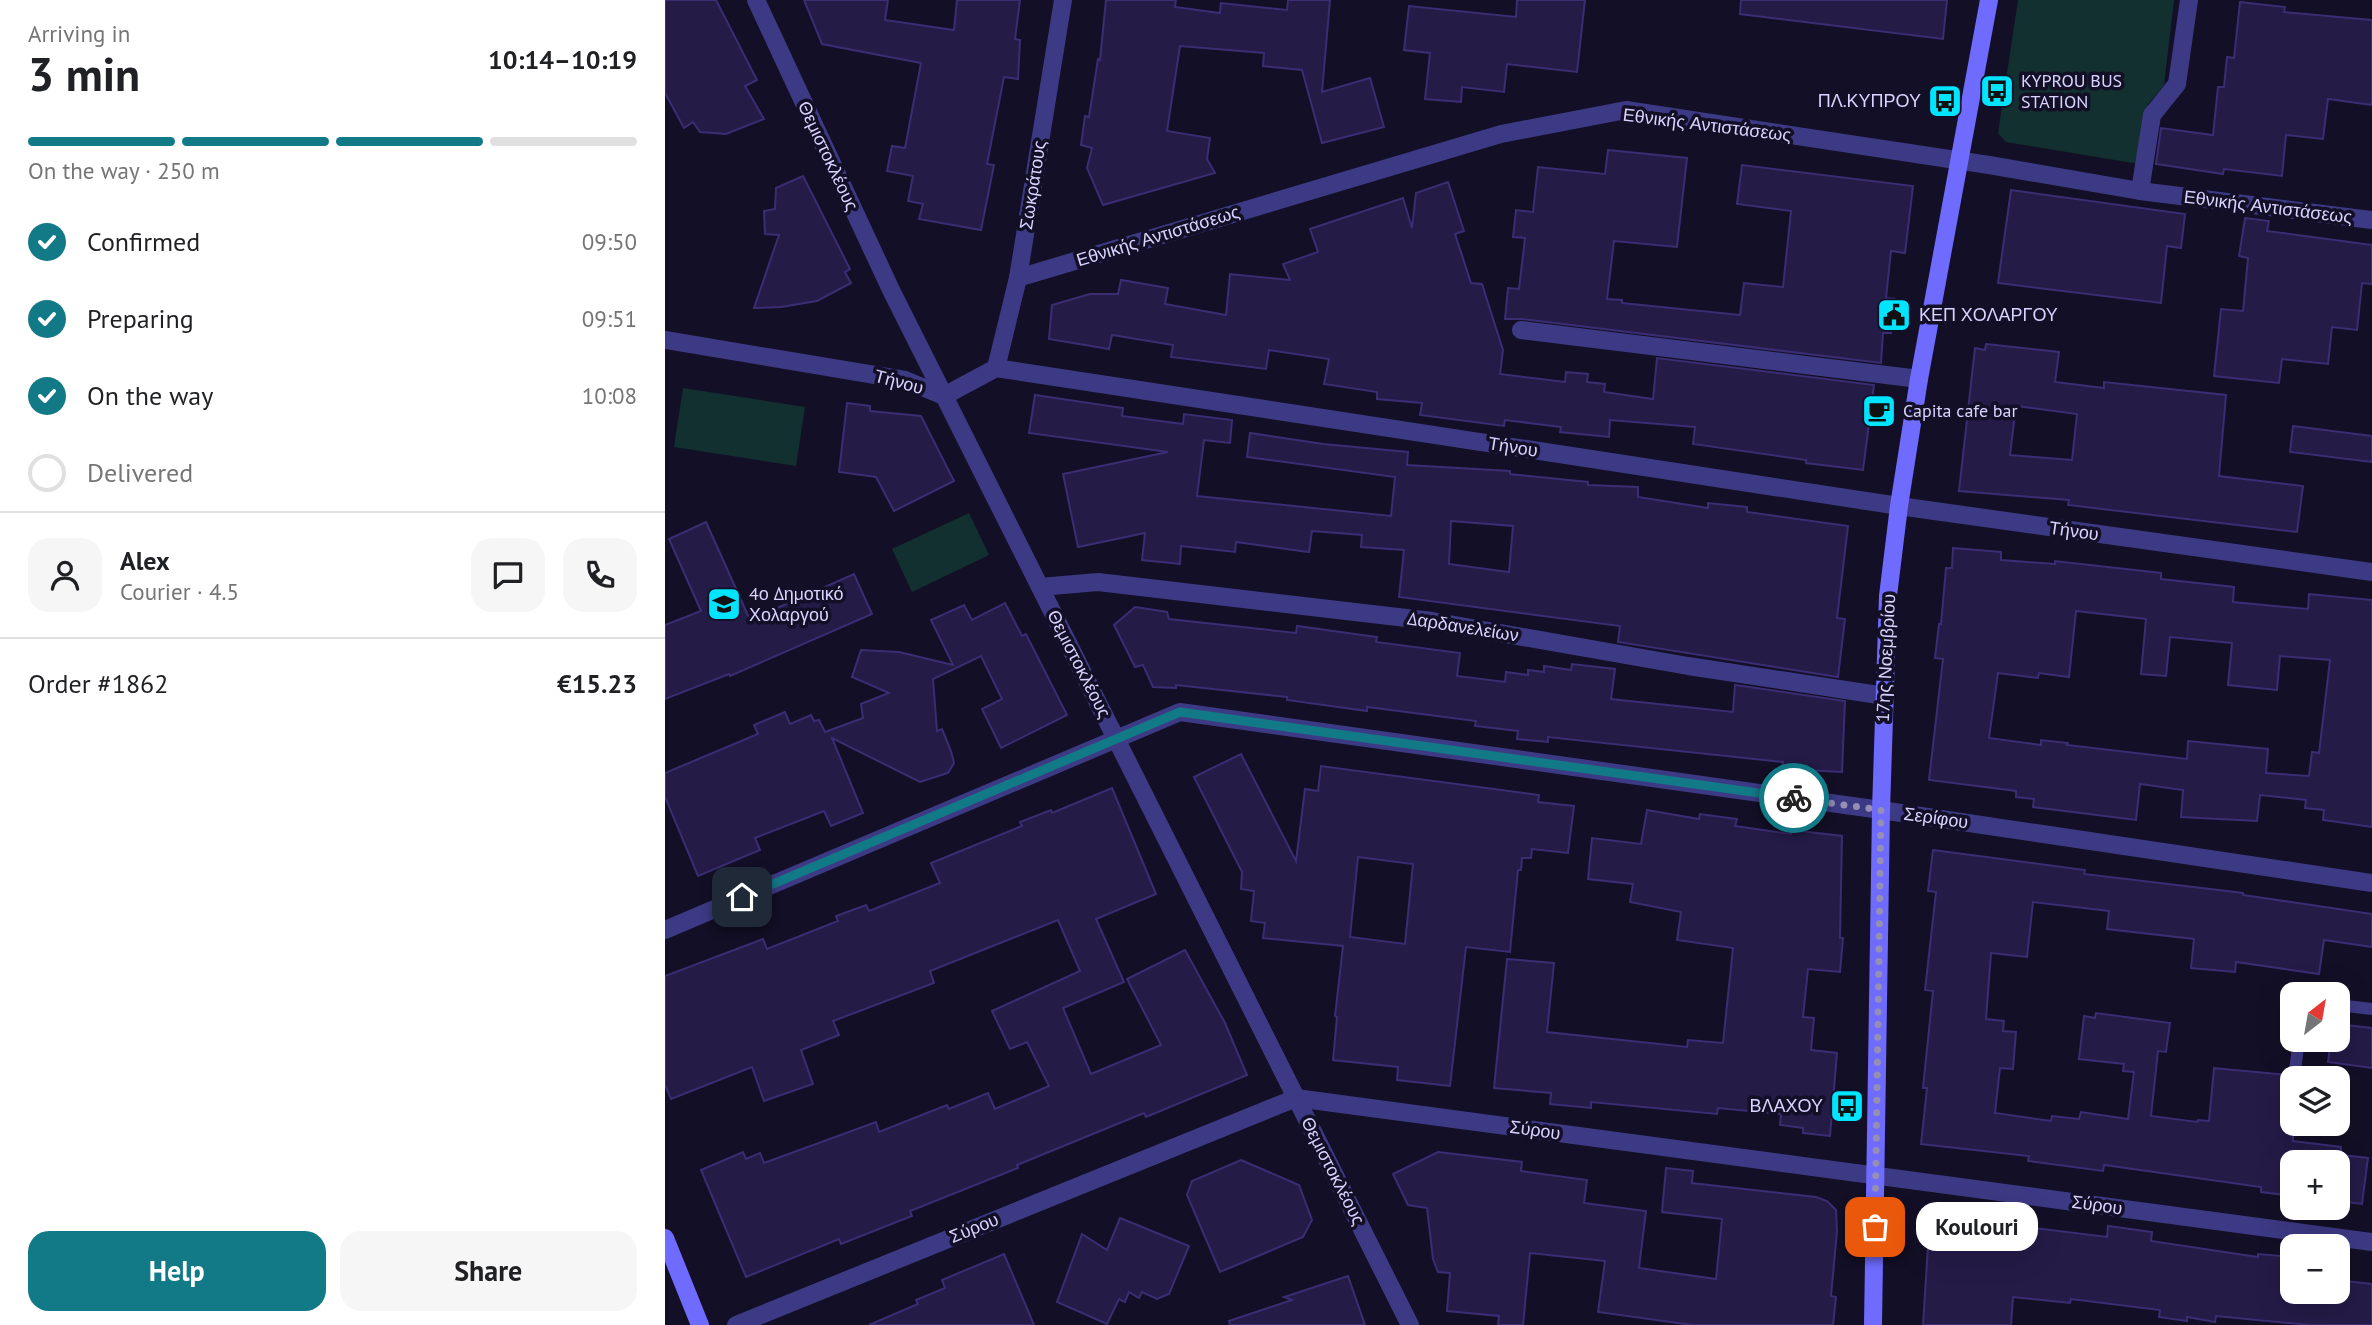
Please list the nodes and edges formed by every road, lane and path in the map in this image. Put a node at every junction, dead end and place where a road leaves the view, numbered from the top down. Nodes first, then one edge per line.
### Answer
1 (756, 0) edge
2 (1063, 0) edge
3 (1989, 0) edge
4 (2189, 0) edge
5 (1961, 161) junction
6 (2140, 191) junction
7 (2372, 220) edge
8 (1018, 278) junction
9 (1521, 330) dead end
10 (665, 340) edge
11 (996, 368) junction
12 (1919, 379) junction
13 (944, 396) junction
14 (1899, 506) junction
15 (2372, 572) edge
16 (1040, 587) junction
17 (1885, 696) junction
18 (1117, 740) junction
19 (1881, 810) junction
20 (2372, 883) edge
21 (665, 930) edge
22 (2350, 1006) edge
23 (2372, 1009) edge
24 (1296, 1098) junction
25 (1875, 1175) junction
26 (665, 1238) edge
27 (2372, 1242) edge
28 (700, 1325) edge
29 (736, 1325) edge
30 (1410, 1325) edge
31 (1873, 1325) edge

1 - 13 street, Θεμιστοκλέους
2 - 8 street, Σωκράτους
3 - 5 street, 17ης Νοεμβρίου
4 - 6 street
5 - 6 street, Εθνικής Αντιστάσεως
5 - 8 street, Εθνικής Αντιστάσεως
5 - 12 street, 17ης Νοεμβρίου
6 - 7 street, Εθνικής Αντιστάσεως
8 - 11 street, Σωκράτους
9 - 12 street
10 - 13 street, Τήνου
11 - 13 street, Τήνου
11 - 14 street, Τήνου
12 - 14 street, 17ης Νοεμβρίου
13 - 16 street, Θεμιστοκλέους
14 - 15 street, Τήνου
14 - 17 street, 17ης Νοεμβρίου
16 - 17 street, Δαρδανελείων
16 - 18 street, Θεμιστοκλέους
17 - 19 street, 17ης Νοεμβρίου
18 - 19 street, Σερίφου
18 - 21 street, Σερίφου
18 - 24 street, Θεμιστοκλέους
19 - 20 street, Σερίφου
19 - 25 street, 17ης Νοεμβρίου
22 - 23 lane
24 - 25 street, Σύρου
24 - 29 street, Σύρου
24 - 30 street, Θεμιστοκλέους
25 - 27 street, Σύρου
25 - 31 street, 17ης Νοεμβρίου
26 - 28 street

